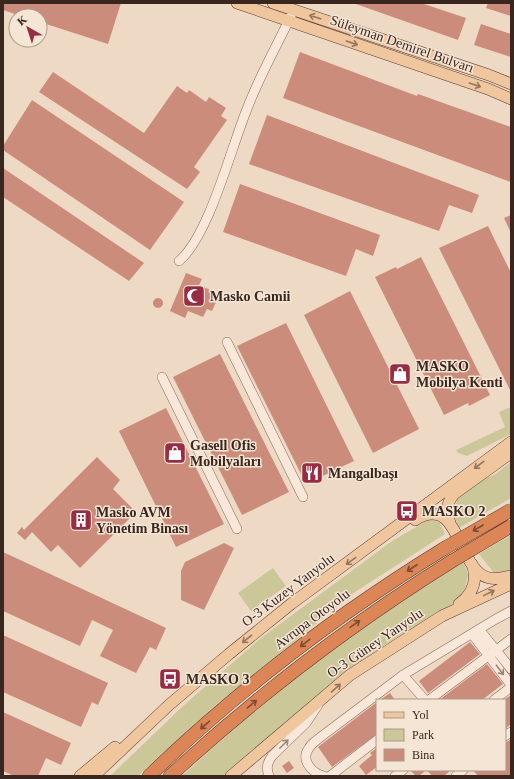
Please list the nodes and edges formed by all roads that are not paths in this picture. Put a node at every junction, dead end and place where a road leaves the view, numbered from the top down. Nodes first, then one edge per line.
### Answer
1 (237, 3) edge
2 (273, 3) edge
3 (294, 10) junction
4 (289, 21) junction
5 (511, 84) edge
6 (511, 99) edge
7 (179, 261) dead end
8 (227, 342) dead end
9 (162, 377) dead end
10 (511, 442) edge
11 (511, 453) edge
12 (303, 497) dead end
13 (511, 510) edge
14 (511, 526) edge
15 (452, 528) junction
16 (237, 529) dead end
17 (383, 538) junction
18 (471, 561) junction
19 (511, 576) edge
20 (511, 584) edge
21 (511, 611) edge
22 (442, 616) junction
23 (475, 632) junction
24 (511, 639) edge
25 (493, 654) junction
26 (511, 669) edge
27 (402, 675) junction
28 (511, 686) edge
29 (323, 699) junction
30 (424, 699) edge
31 (430, 699) edge
32 (495, 699) edge
33 (169, 706) junction
34 (274, 740) junction
35 (376, 741) edge
36 (80, 776) edge
37 (94, 776) edge
38 (149, 776) edge
39 (170, 776) edge
40 (231, 776) edge
41 (243, 776) edge
42 (269, 776) edge
43 (324, 776) edge
44 (330, 776) edge

1 - 4 main road, Süleyman Demirel Bulvarı
2 - 3 main road, Süleyman Demirel Bulvarı
3 - 4 street
5 -> 3 main road, Süleyman Demirel Bulvarı
4 -> 6 main road, Süleyman Demirel Bulvarı
4 - 7 street
8 - 12 street
9 - 16 street
10 -> 17 main road, O-3 Kuzey Yanyolu
11 - 15 main road
13 -> 38 highway, Avrupa Otoyolu, bridge
39 -> 14 highway, Avrupa Otoyolu, bridge
15 - 17 main road
15 - 18 main road
17 -> 33 main road, O-3 Kuzey Yanyolu
18 - 19 main road
18 - 22 main road
22 -> 20 main road, O-3 Güney Yanyolu
21 - 23 street
29 -> 22 main road, O-3 Güney Yanyolu
23 - 25 street
23 - 27 street
24 - 25 street
25 - 26 street
25 -> 28 street
25 - 31 street
27 - 30 street
27 - 43 street
28 - 32 street
29 - 34 main road, O-3 Güney Yanyolu
42 -> 29 street
33 - 36 main road
33 - 37 main road, O-3 Kuzey Yanyolu
34 - 40 main road, O-3 Güney Yanyolu
34 - 41 main road
35 - 44 street

